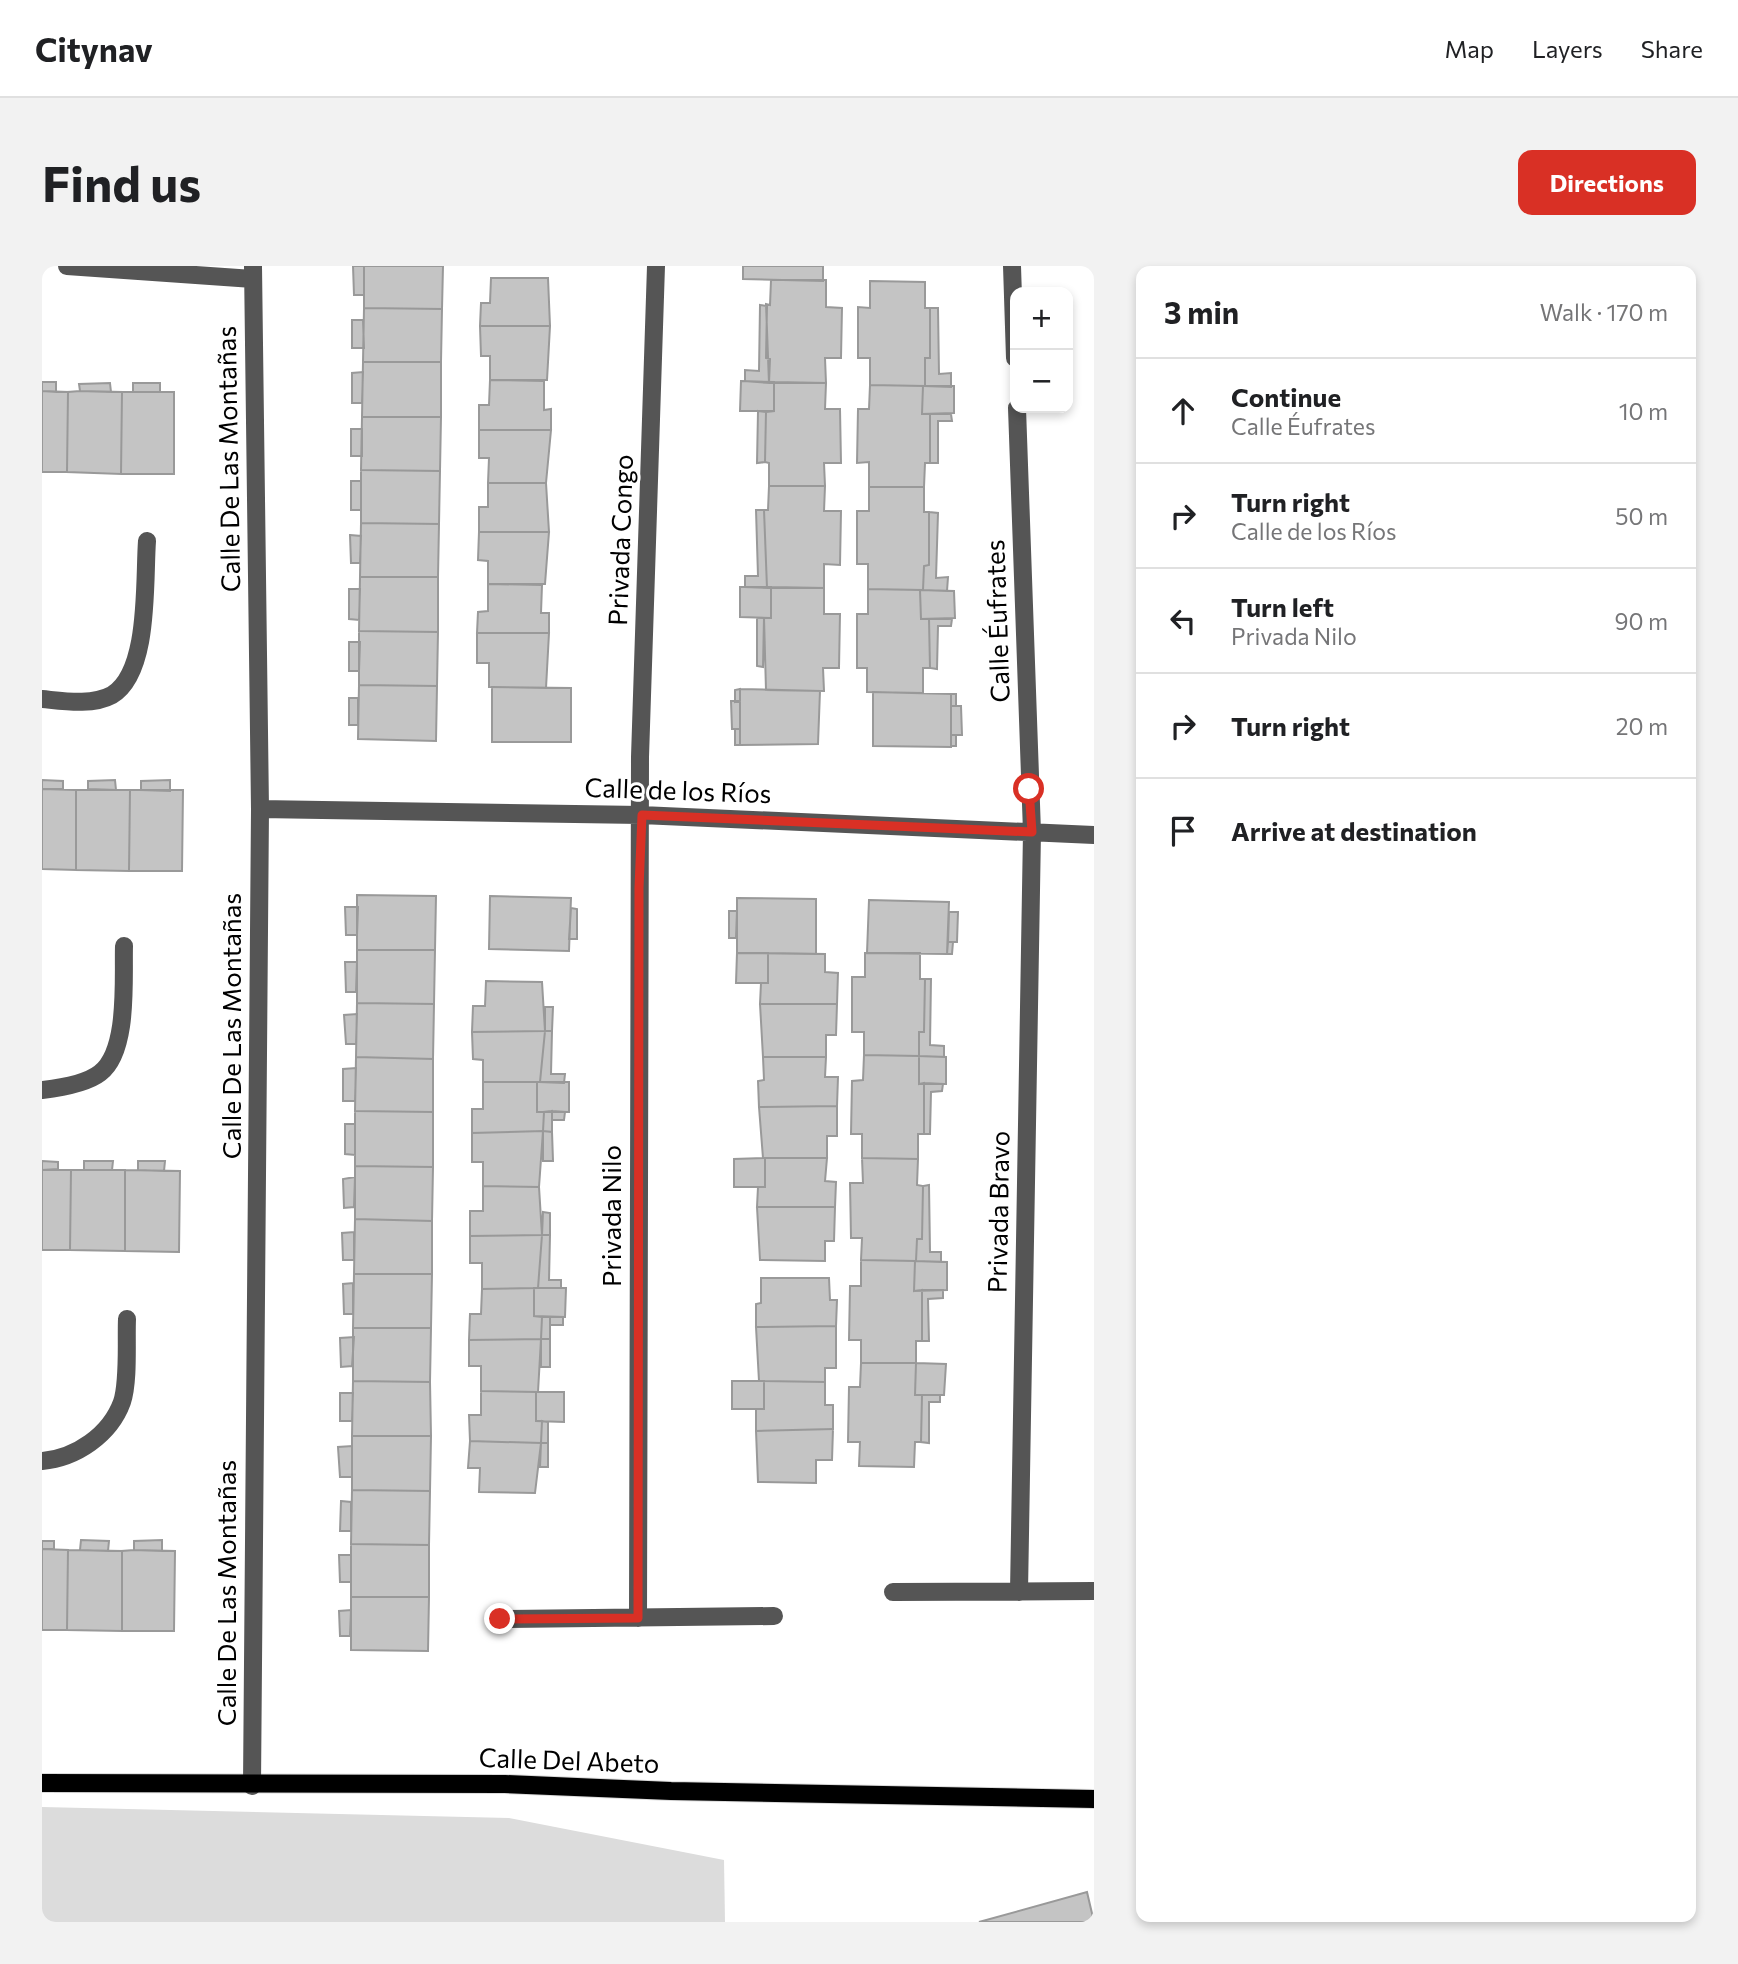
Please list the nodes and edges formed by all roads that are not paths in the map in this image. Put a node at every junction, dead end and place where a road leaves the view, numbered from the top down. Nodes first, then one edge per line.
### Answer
1 (67, 266) edge
2 (656, 266) edge
3 (1012, 266) edge
4 (253, 273) edge
5 (1015, 350) edge
6 (1017, 413) edge
7 (146, 541) dead end
8 (42, 699) edge
9 (260, 809) junction
10 (642, 815) junction
11 (1032, 832) junction
12 (1094, 835) edge
13 (124, 946) dead end
14 (42, 1090) edge
15 (127, 1319) dead end
16 (42, 1461) edge
17 (1094, 1591) edge
18 (893, 1592) dead end
19 (1019, 1592) junction
20 (774, 1616) dead end
21 (638, 1618) junction
22 (500, 1619) dead end
23 (42, 1783) edge
24 (252, 1786) junction
25 (1094, 1799) edge

1 - 4 street
2 - 10 street, Privada Congo
3 - 5 street
4 - 9 street, Calle De Las Montañas
6 - 11 street, Calle Éufrates
7 - 8 street
9 - 10 street, Calle de los Ríos
9 - 24 street, Calle De Las Montañas
10 - 11 street, Calle de los Ríos
10 - 21 street, Privada Nilo
11 - 12 street, Calle de los Ríos
11 - 19 street, Privada Bravo
13 - 14 street
15 - 16 street
17 - 19 street
18 - 19 street
20 - 21 street
21 - 22 street
23 - 24 main road, Calle Del Abeto
24 - 25 main road, Calle Del Abeto

